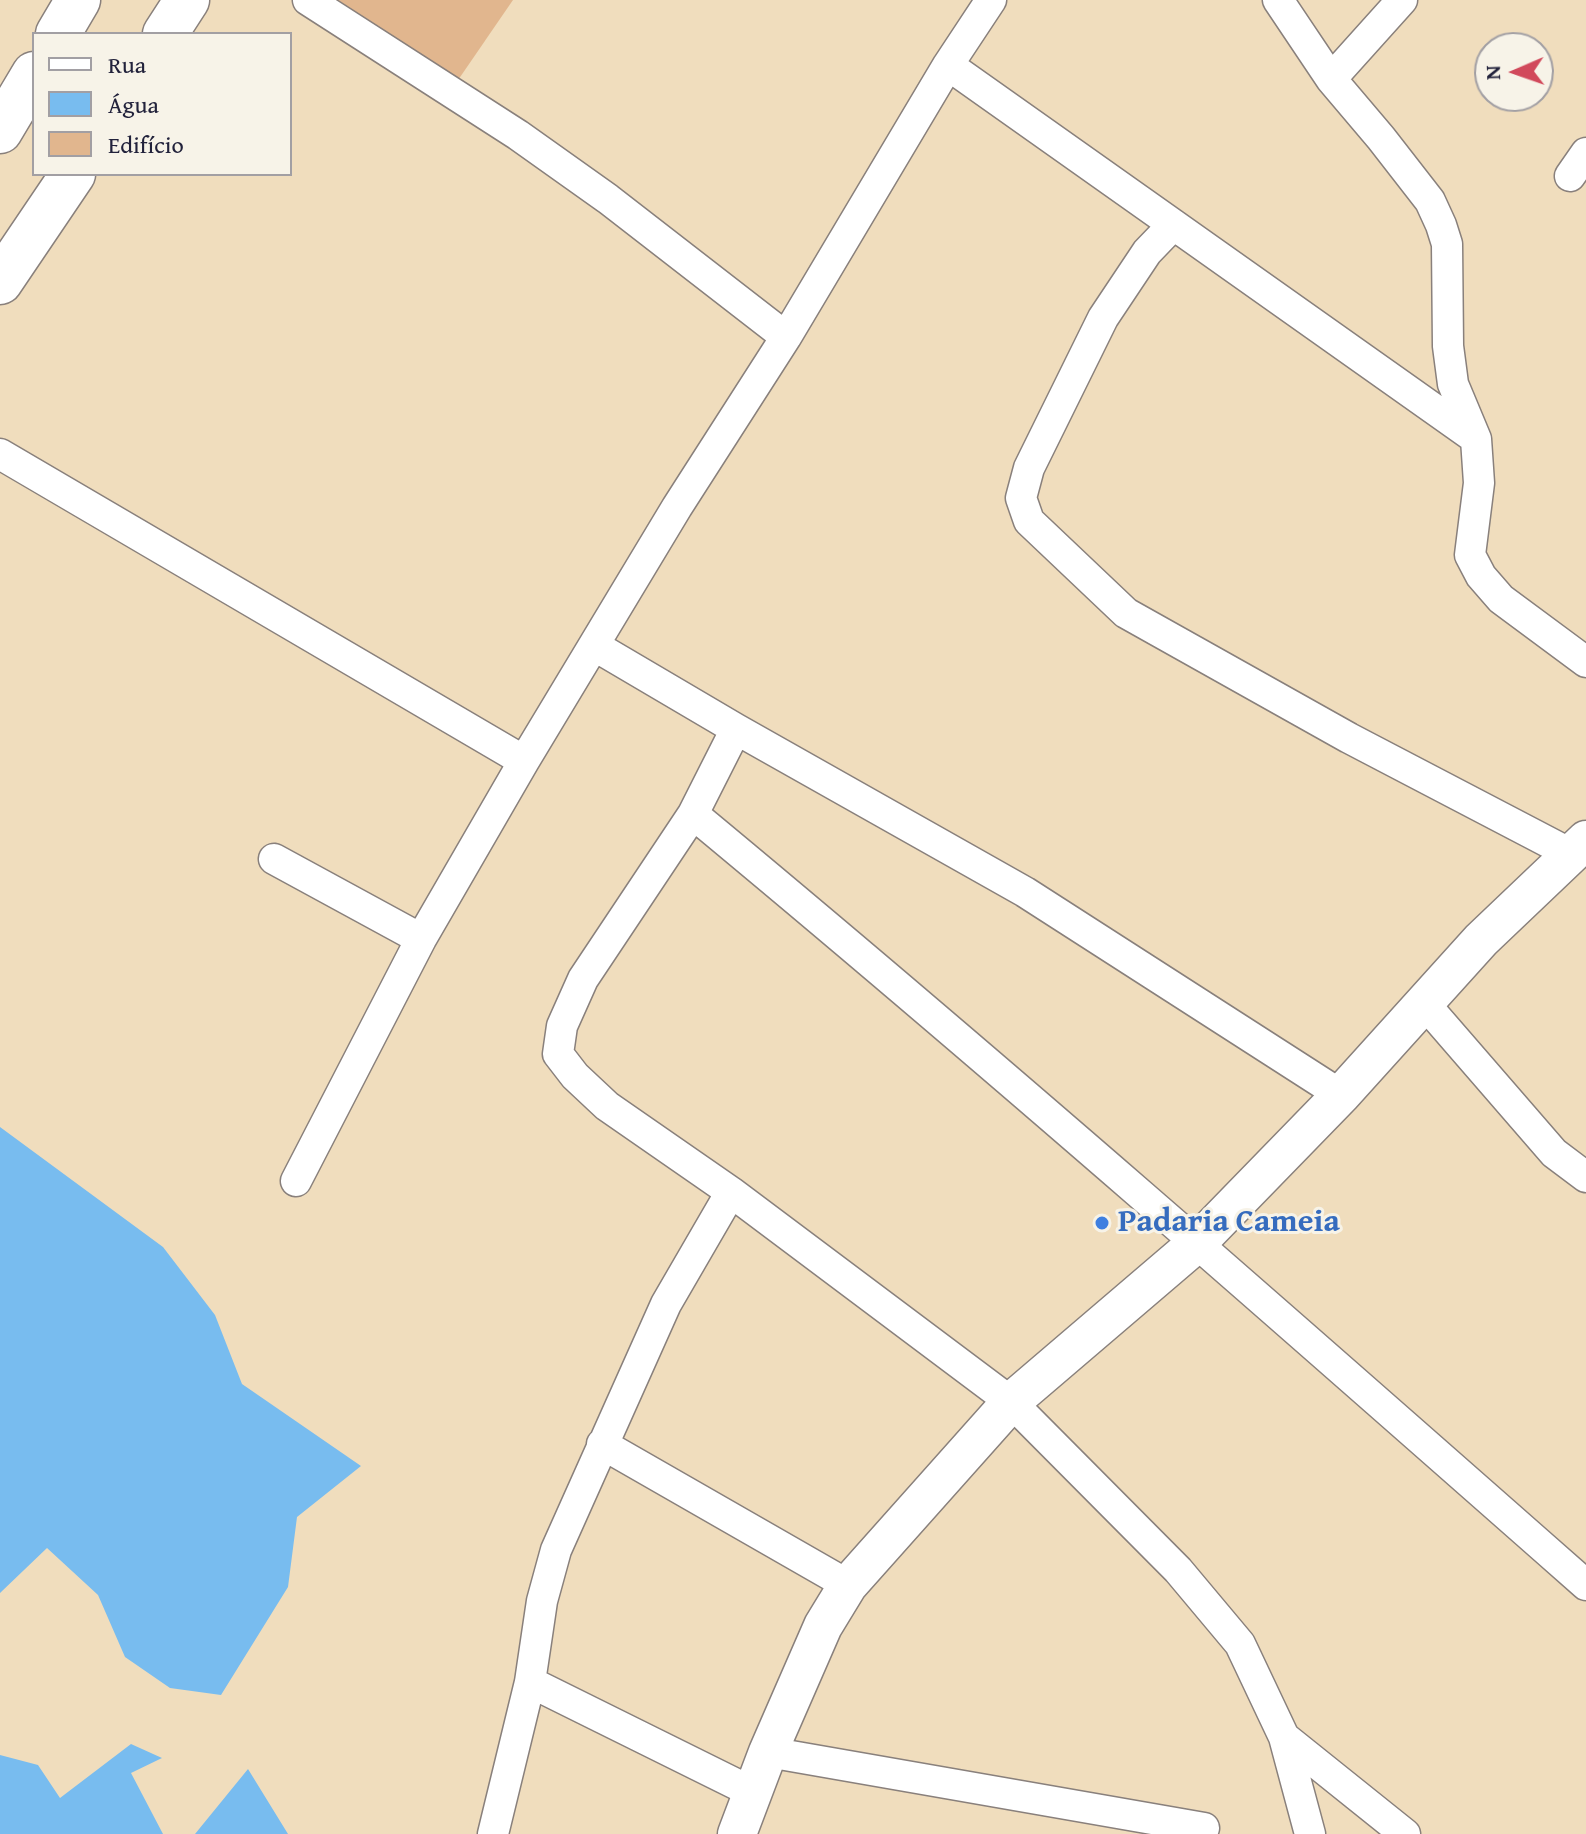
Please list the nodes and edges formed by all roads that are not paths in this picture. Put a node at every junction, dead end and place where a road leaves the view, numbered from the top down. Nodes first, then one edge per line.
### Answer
1 (78, 0) edge
2 (187, 0) edge
3 (308, 0) edge
4 (991, 0) edge
5 (1278, 0) edge
6 (1402, 0) edge
7 (59, 32) edge
8 (166, 32) edge
9 (948, 65) junction
10 (32, 77) edge
11 (1331, 79) junction
12 (0, 131) edge
13 (72, 176) edge
14 (1173, 225) junction
15 (0, 282) edge
16 (786, 337) junction
17 (1476, 439) junction
18 (0, 454) edge
19 (595, 646) junction
20 (1586, 662) edge
21 (736, 729) junction
22 (524, 761) junction
23 (693, 814) junction
24 (1579, 847) edge
25 (274, 859) dead end
26 (421, 939) junction
27 (1424, 1003) junction
28 (1341, 1095) junction
29 (1586, 1177) edge
30 (296, 1181) dead end
31 (731, 1192) junction
32 (1197, 1243) junction
33 (1011, 1402) junction
34 (602, 1444) junction
35 (848, 1585) junction
36 (1586, 1585) edge
37 (530, 1682) junction
38 (1284, 1737) junction
39 (768, 1752) junction
40 (752, 1792) junction
41 (1204, 1828) dead end
42 (493, 1834) edge
43 (737, 1834) edge
44 (1310, 1834) edge
45 (1405, 1834) edge

1 - 7 highway
2 - 8 highway
3 - 16 street
4 - 9 street
5 - 11 street
6 - 11 street
9 - 14 street
9 - 16 street
10 - 12 highway
11 - 17 street
13 - 15 highway
14 - 17 street
14 - 24 street
16 - 19 street
17 - 20 street
18 - 22 street
19 - 21 street
19 - 22 street
21 - 23 street
21 - 28 street
22 - 26 street
23 - 31 street
23 - 32 street
24 - 27 street
25 - 26 street
26 - 30 street
27 - 28 street
27 - 29 street
28 - 32 street
31 - 33 street
31 - 34 street
32 - 33 street
32 - 36 street
33 - 35 street
33 - 38 street
34 - 35 street
34 - 37 street
35 - 39 street
37 - 40 street
37 - 42 street
38 - 44 street
38 - 45 street
39 - 40 street
39 - 41 street
40 - 43 street

